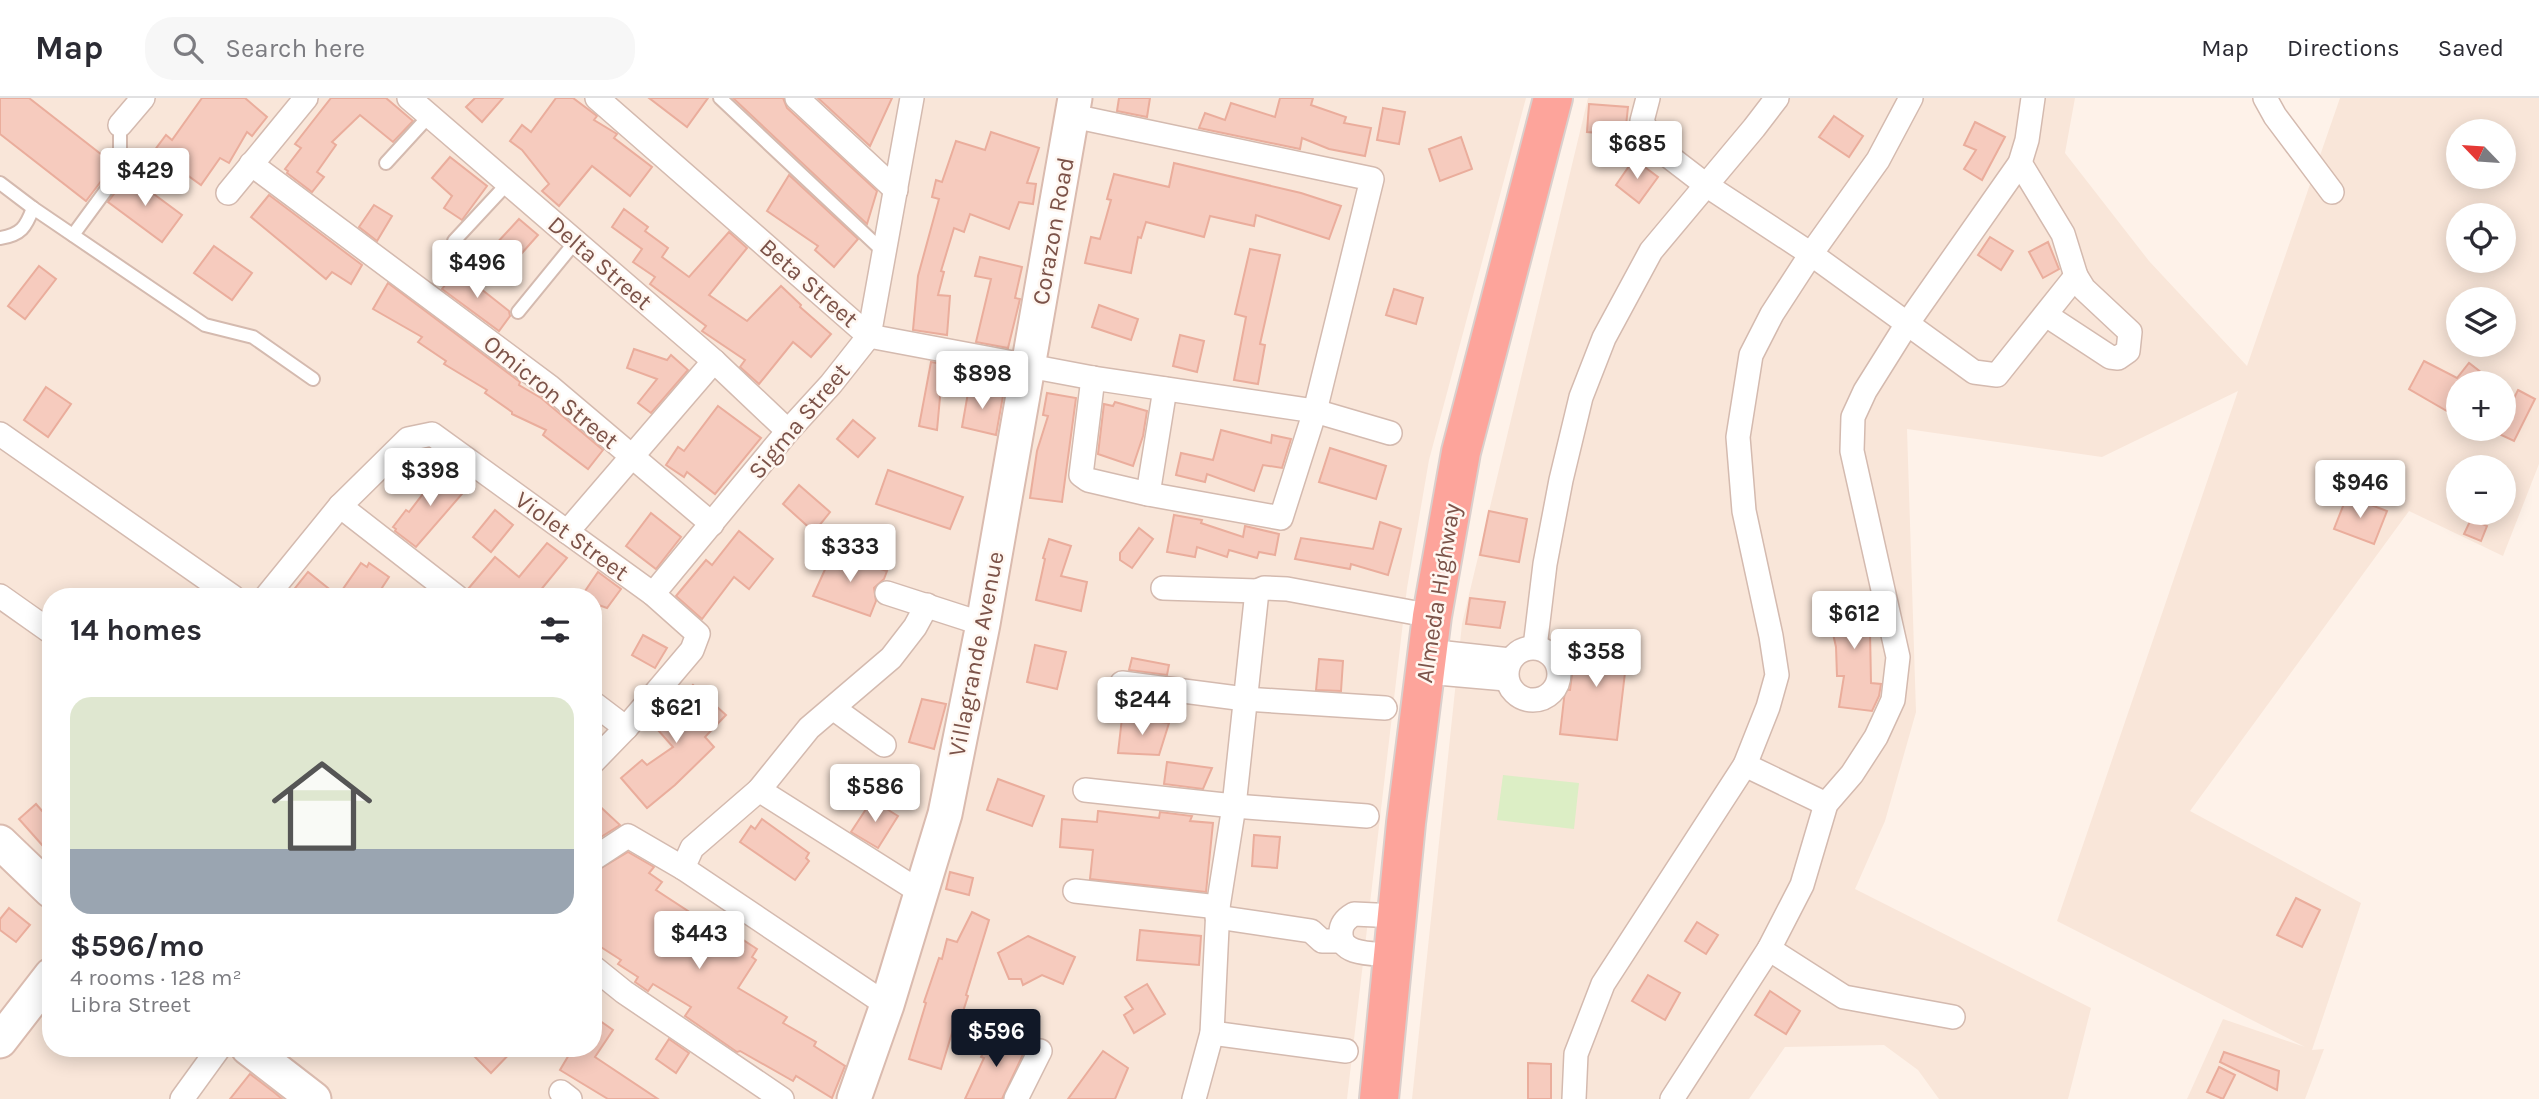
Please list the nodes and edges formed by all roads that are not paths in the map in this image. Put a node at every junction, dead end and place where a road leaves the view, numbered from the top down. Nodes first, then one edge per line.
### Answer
1 (143, 98) edge
2 (306, 98) edge
3 (409, 98) edge
4 (597, 98) edge
5 (720, 98) edge
6 (797, 98) edge
7 (912, 98) edge
8 (1553, 98) edge
9 (1648, 98) edge
10 (1777, 98) edge
11 (1911, 98) edge
12 (2033, 98) edge
13 (2265, 98) edge
14 (1074, 107) edge
15 (429, 117) junction
16 (120, 125) joint
17 (386, 163) dead end
18 (2020, 163) junction
19 (251, 164) junction
20 (0, 183) edge
21 (507, 184) junction
22 (1706, 185) junction
23 (896, 190) junction
24 (228, 192) dead end
25 (2332, 192) dead end
26 (33, 208) junction
27 (73, 235) junction
28 (0, 239) edge
29 (454, 241) dead end
30 (576, 241) junction
31 (885, 253) junction
32 (1811, 254) junction
33 (2076, 276) junction
34 (518, 312) dead end
35 (2046, 315) junction
36 (1907, 324) junction
37 (869, 336) junction
38 (714, 362) junction
39 (1030, 365) junction
40 (1093, 378) junction
41 (313, 379) dead end
42 (1165, 388) junction
43 (1315, 411) junction
44 (788, 431) junction
45 (1390, 433) dead end
46 (0, 434) edge
47 (632, 456) junction
48 (1148, 494) junction
49 (340, 506) junction
50 (712, 524) junction
51 (567, 532) junction
52 (218, 588) edge
53 (273, 588) edge
54 (445, 588) edge
55 (1163, 588) dead end
56 (1257, 591) junction
57 (887, 593) dead end
58 (653, 594) junction
59 (0, 596) edge
60 (927, 606) junction
61 (983, 624) junction
62 (42, 626) edge
63 (1535, 647) junction
64 (1438, 654) junction
65 (1508, 670) junction
66 (1122, 682) dead end
67 (1245, 699) junction
68 (833, 708) junction
69 (1385, 708) dead end
70 (602, 710) edge
71 (626, 728) junction
72 (884, 745) dead end
73 (602, 753) edge
74 (1745, 765) junction
75 (759, 790) junction
76 (1085, 790) dead end
77 (1826, 804) junction
78 (1234, 806) junction
79 (1367, 816) dead end
80 (0, 842) edge
81 (602, 853) edge
82 (683, 868) junction
83 (42, 882) edge
84 (1075, 891) dead end
85 (922, 893) junction
86 (1218, 912) junction
87 (1397, 916) junction
88 (1343, 932) junction
89 (1769, 949) junction
90 (1393, 955) junction
91 (602, 974) edge
92 (42, 987) edge
93 (887, 1005) junction
94 (1953, 1017) dead end
95 (1212, 1032) junction
96 (0, 1041) edge
97 (1040, 1051) dead end
98 (1346, 1051) dead end
99 (212, 1057) edge
100 (260, 1057) edge
101 (182, 1099) edge
102 (314, 1099) edge
103 (782, 1099) edge
104 (854, 1099) edge
105 (1016, 1099) edge
106 (1194, 1099) edge
107 (1379, 1099) edge
108 (1574, 1099) edge
109 (1672, 1099) edge

1 - 16 street
2 - 19 street
3 - 15 street, Delta Street
4 - 37 street, Beta Street
5 - 31 lane
6 - 23 street
7 - 23 street, Sigma Street
8 - 64 highway, Almeda Highway
9 - 22 street
10 - 22 street
11 - 32 street
12 - 18 street
13 - 25 street
14 - 39 street, Corazon Road
14 - 43 street
15 - 17 lane
15 - 21 street, Delta Street
16 - 27 lane
18 - 33 street
18 - 36 street
19 - 24 street
19 - 47 street, Omicron Street
20 - 26 lane
21 - 29 lane
21 - 30 street, Delta Street
22 - 32 street
22 - 63 street
23 - 31 street, Sigma Street
26 - 27 lane
26 - 28 lane
27 - 41 lane
30 - 34 lane
30 - 38 street, Delta Street
31 - 37 street, Sigma Street
32 - 36 street
32 - 74 street
33 - 35 street
33 - 35 street
35 - 36 street
36 - 77 street
37 - 39 street, Beta Street
37 - 44 street, Sigma Street
38 - 44 street, Delta Street
38 - 47 street
39 - 40 street, Beta Street
39 - 61 street, Villagrande Avenue
40 - 42 street, Beta Street
40 - 48 street
42 - 43 street, Beta Street
42 - 48 street
43 - 45 street, Beta Street
43 - 48 street
44 - 50 street, Sigma Street
46 - 52 street
47 - 50 street, Omicron Street
47 - 51 street
49 - 51 street, Violet Street
49 - 53 street, Violet Street
49 - 54 street
50 - 58 street, Sigma Street
51 - 58 street, Violet Street
55 - 56 street
56 - 64 street
56 - 67 street
57 - 60 street
58 - 71 street, Violet Street
59 - 62 street
60 - 61 street
60 - 68 street
61 - 85 street, Villagrande Avenue
63 - 65 street
63 - 65 street
64 - 65 street
64 - 87 highway, Almeda Highway
66 - 67 street
67 - 69 street
67 - 78 street
68 - 72 street
68 - 75 street
70 - 71 street
71 - 73 street, Violet Street
74 - 77 street
74 - 108 street
75 - 82 street
75 - 85 street
76 - 78 street
77 - 89 street
78 - 79 street
78 - 86 street
80 - 83 street
81 - 82 street
82 - 93 street
84 - 86 street
85 - 93 street, Villagrande Avenue
86 - 88 street
86 - 95 street
87 - 88 street
87 - 90 highway, Almeda Highway
88 - 90 street
89 - 94 street
89 - 109 street
90 - 107 highway, Almeda Highway
91 - 103 street
92 - 96 street
93 - 104 street, Villagrande Avenue
95 - 98 street
95 - 106 street
97 - 105 street
99 - 101 street
100 - 102 street

